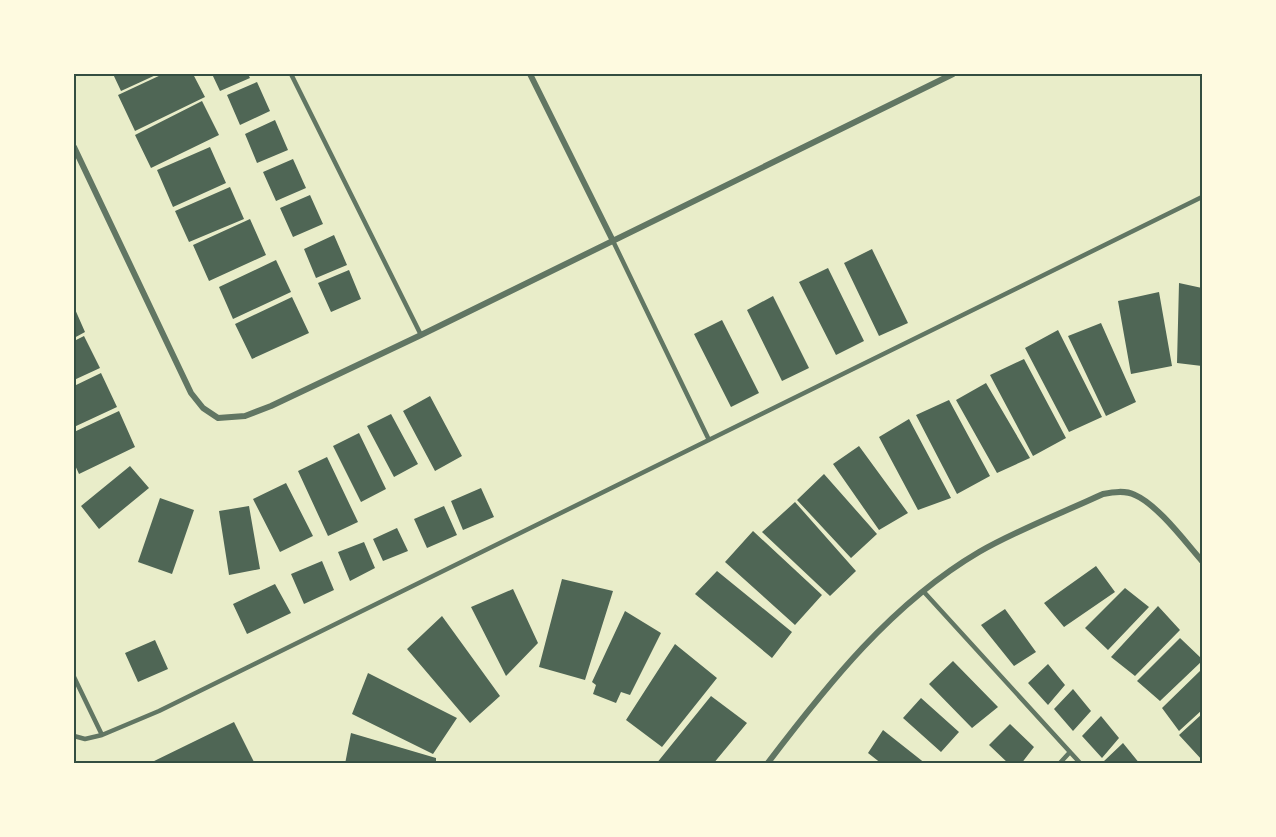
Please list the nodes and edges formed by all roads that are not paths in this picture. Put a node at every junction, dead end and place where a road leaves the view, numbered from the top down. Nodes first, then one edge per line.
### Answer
1 (291, 74) edge
2 (530, 74) edge
3 (953, 74) edge
4 (74, 147) edge
5 (1203, 197) edge
6 (613, 241) junction
7 (421, 335) junction
8 (709, 440) junction
9 (1203, 561) edge
10 (924, 592) junction
11 (74, 677) edge
12 (102, 735) junction
13 (74, 736) edge
14 (1070, 752) junction
15 (767, 764) edge
16 (1059, 764) edge
17 (1081, 764) edge

1 - 7 lane
2 - 6 street
3 - 6 street
4 - 7 street
5 - 8 lane
6 - 7 street
6 - 8 lane
8 - 12 lane
9 - 10 street
10 - 14 lane
10 - 15 street
11 - 12 lane
12 - 13 lane
14 - 16 lane
14 - 17 lane

